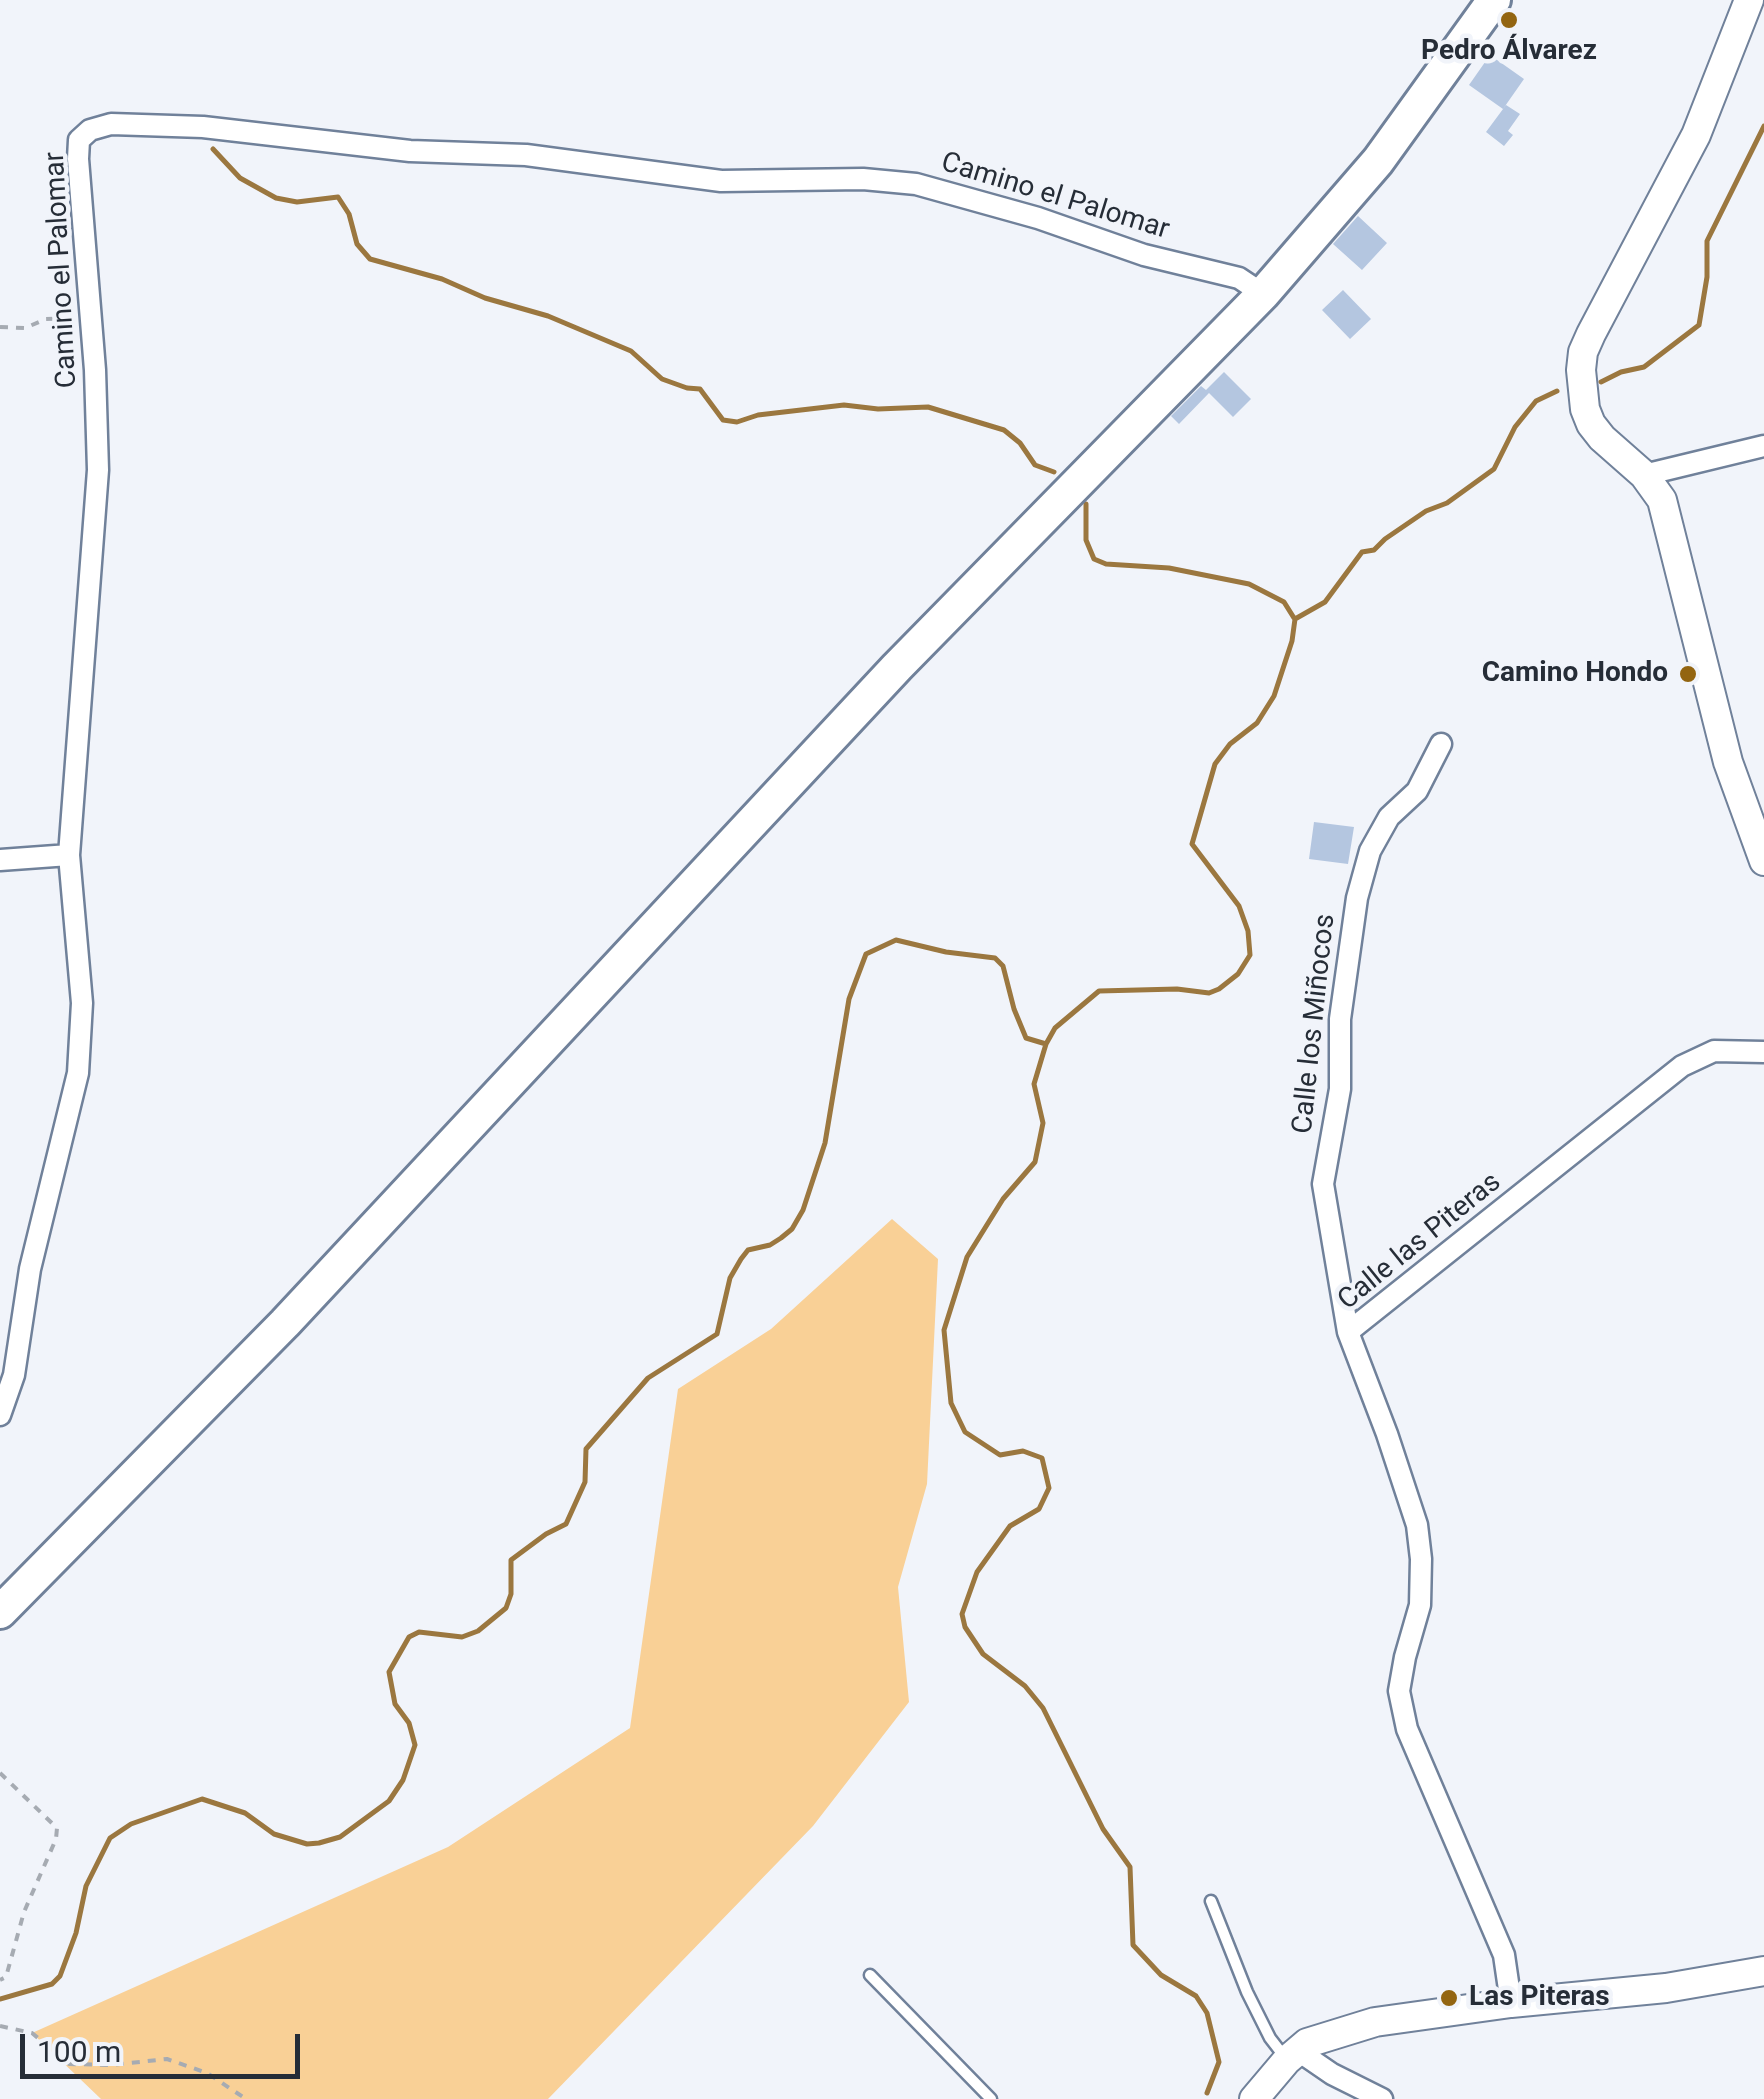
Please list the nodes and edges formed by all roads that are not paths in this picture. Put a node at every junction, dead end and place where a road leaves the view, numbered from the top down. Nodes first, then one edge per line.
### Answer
1 (1494, 0) edge
2 (1749, 0) edge
3 (1264, 294) junction
4 (1764, 446) edge
5 (1644, 475) junction
6 (1440, 744) dead end
7 (69, 855) junction
8 (0, 860) edge
9 (1764, 860) edge
10 (1764, 1052) edge
11 (1348, 1332) junction
12 (0, 1415) edge
13 (0, 1612) edge
14 (1211, 1901) dead end
15 (1764, 1971) edge
16 (870, 1974) dead end
17 (1511, 2003) junction
18 (1292, 2055) junction
19 (991, 2099) edge
20 (1254, 2099) edge
21 (1382, 2099) edge

1 - 3 main road
2 - 5 street
3 - 7 street, Camino el Palomar
3 - 13 main road
4 - 5 street
5 - 9 street
6 - 11 street, Calle los Miñocos
7 - 8 street
7 - 12 street, Camino el Palomar
10 - 11 street, Calle las Piteras
11 - 17 street, Calle las Piteras
14 - 18 lane
15 - 17 street
16 - 19 lane
17 - 18 street
18 - 20 street
18 - 21 street

